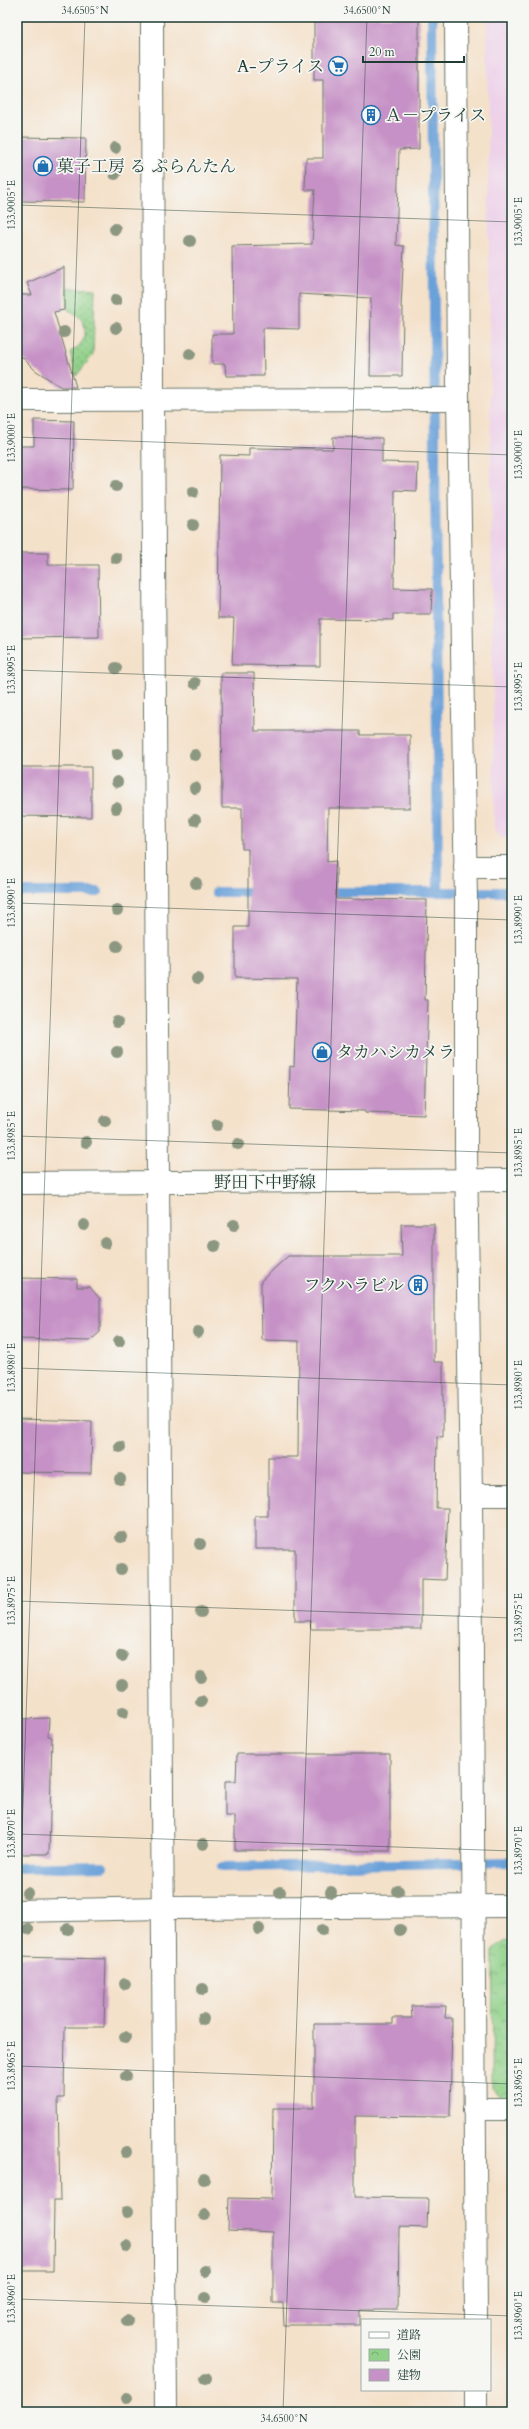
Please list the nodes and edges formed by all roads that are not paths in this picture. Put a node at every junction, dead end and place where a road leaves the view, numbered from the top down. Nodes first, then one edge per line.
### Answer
1 (152, 17) edge
2 (456, 17) edge
3 (17, 400) edge
4 (442, 400) junction
5 (153, 401) junction
6 (512, 867) edge
7 (465, 884) junction
8 (467, 1180) junction
9 (512, 1180) edge
10 (157, 1182) junction
11 (17, 1183) edge
12 (471, 1495) junction
13 (512, 1495) edge
14 (512, 1906) edge
15 (472, 1907) junction
16 (163, 1908) junction
17 (17, 1912) edge
18 (474, 2109) junction
19 (512, 2109) edge
20 (476, 2319) edge
21 (476, 2391) edge
22 (166, 2412) edge
23 (476, 2412) edge

1 - 5 street
2 - 4 street
3 - 5 street
4 - 5 street
4 - 7 street
5 - 10 street
6 - 7 street
7 - 8 street
8 - 9 street, 野田下中野線
8 - 10 street, 野田下中野線
8 - 12 street
10 - 11 street, 野田下中野線
10 - 16 street
12 - 13 street
12 - 15 street
14 - 15 street
15 - 16 street
15 - 18 street
16 - 17 street
16 - 22 street
18 - 19 street
18 - 20 street
21 - 23 street

